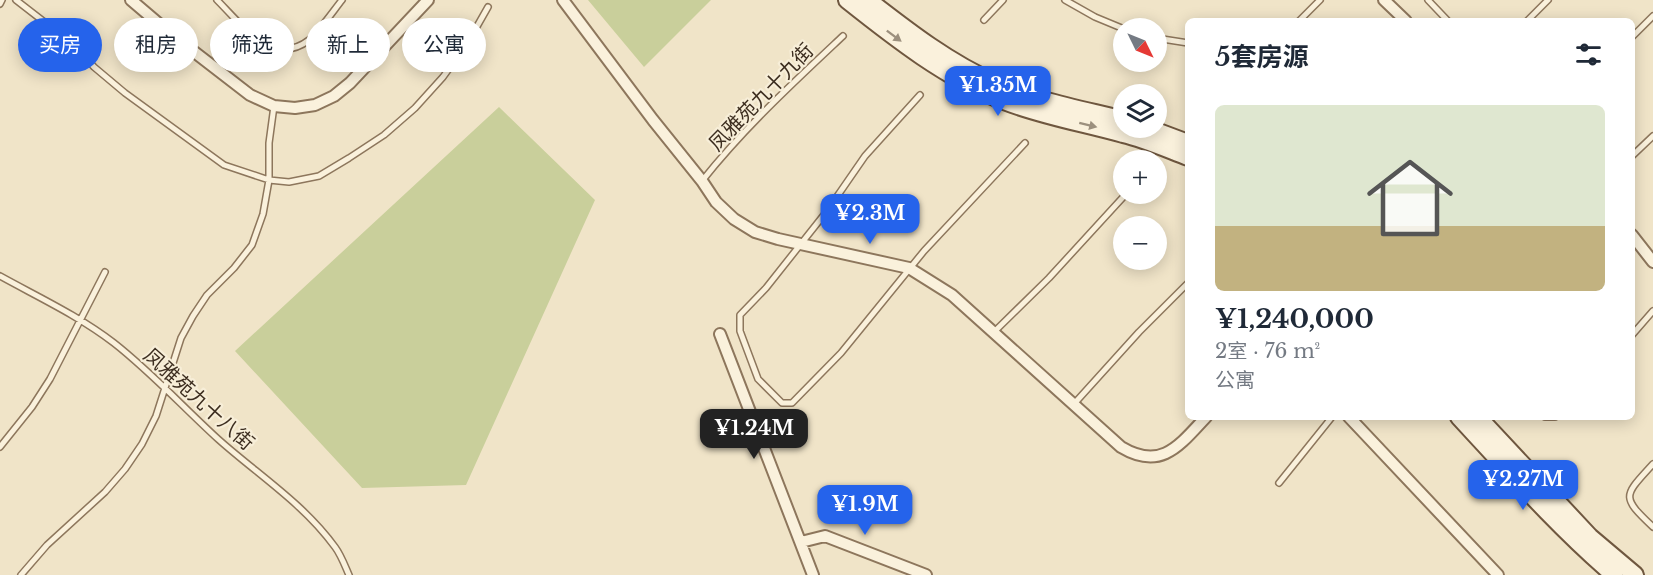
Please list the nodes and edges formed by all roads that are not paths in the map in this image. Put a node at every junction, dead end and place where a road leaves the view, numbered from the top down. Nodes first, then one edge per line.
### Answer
1 (2, 0) edge
2 (16, 0) edge
3 (131, 0) edge
4 (216, 0) edge
5 (342, 0) edge
6 (563, 0) edge
7 (847, 0) edge
8 (868, 0) edge
9 (1003, 0) edge
10 (1065, 0) edge
11 (1320, 0) edge
12 (1384, 0) edge
13 (1428, 0) edge
14 (1548, 0) edge
15 (425, 1) edge
16 (0, 4) edge
17 (488, 8) dead end
18 (1653, 16) edge
19 (1302, 18) edge
20 (1403, 18) edge
21 (1445, 18) edge
22 (1530, 18) edge
23 (984, 20) dead end
24 (1113, 24) edge
25 (1635, 34) edge
26 (843, 36) dead end
27 (1167, 40) edge
28 (1185, 43) edge
29 (920, 95) dead end
30 (274, 106) junction
31 (1113, 117) edge
32 (1167, 135) edge
33 (1653, 136) edge
34 (1185, 141) edge
35 (1024, 142) dead end
36 (1635, 153) edge
37 (1185, 156) edge
38 (269, 180) junction
39 (702, 181) junction
40 (1117, 204) edge
41 (1635, 239) edge
42 (801, 244) junction
43 (1653, 262) edge
44 (909, 268) junction
45 (105, 272) dead end
46 (0, 276) edge
47 (1185, 286) edge
48 (1653, 311) edge
49 (80, 320) junction
50 (1635, 332) edge
51 (720, 334) dead end
52 (992, 334) junction
53 (165, 388) junction
54 (1073, 405) junction
55 (1203, 420) edge
56 (1330, 420) edge
57 (1352, 420) edge
58 (1462, 420) edge
59 (1481, 420) edge
60 (0, 447) edge
61 (1653, 464) edge
62 (1279, 483) dead end
63 (1653, 526) edge
64 (801, 542) junction
65 (907, 571) edge
66 (21, 575) edge
67 (349, 575) edge
68 (813, 575) edge
69 (926, 575) edge
70 (1498, 575) edge
71 (1614, 575) edge
72 (1635, 575) edge

1 - 16 lane
2 - 38 lane
3 - 30 street
4 - 5 lane
6 - 39 street
7 -> 37 main road
8 - 31 main road
9 - 23 lane
10 - 24 lane
11 - 19 lane
12 - 20 street
13 - 21 lane
14 - 22 lane
15 - 30 street
17 - 38 lane
18 - 25 lane
26 - 39 lane, 凤雅苑九十九街
27 - 28 lane
29 - 42 lane
30 - 38 lane
32 - 34 main road
33 - 36 lane
35 - 44 lane
38 - 53 lane
39 - 42 street
40 - 52 lane
41 - 43 street
42 - 44 street
42 - 44 lane
44 - 52 street
45 - 49 lane
46 - 49 lane, 凤雅苑九十八街
47 - 54 lane
48 - 50 lane
49 - 53 lane, 凤雅苑九十八街
49 - 60 lane
51 - 64 street
52 - 54 street
53 - 66 lane
53 - 67 lane, 凤雅苑九十八街
54 - 55 street
56 - 62 lane
57 - 70 street
58 - 71 main road
59 - 72 main road
61 - 63 lane
64 - 65 street
64 - 68 street
65 - 69 street

